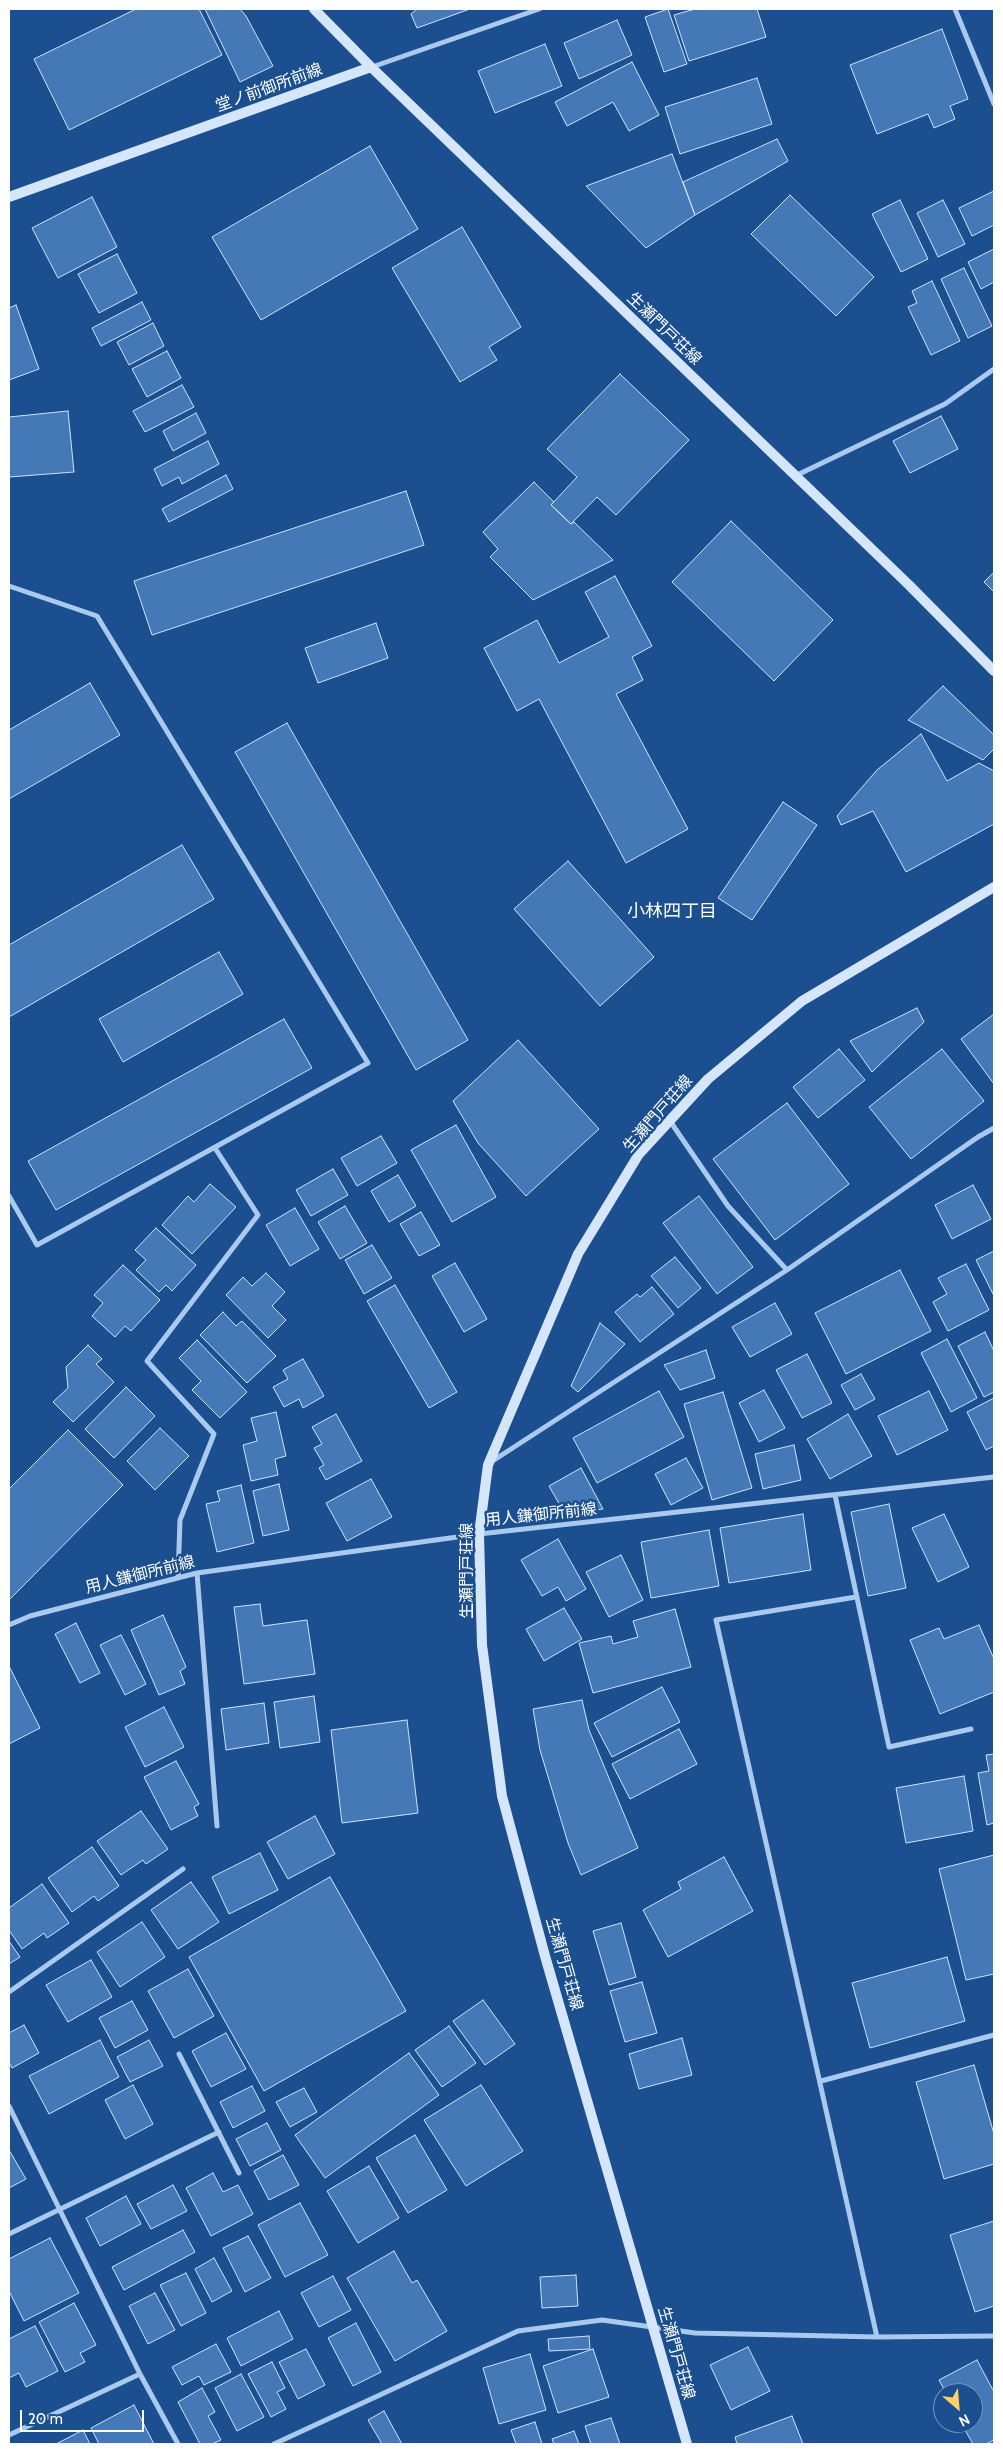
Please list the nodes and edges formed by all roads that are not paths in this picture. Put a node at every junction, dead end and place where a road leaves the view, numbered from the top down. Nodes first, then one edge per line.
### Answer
1 (314, 9) edge
2 (539, 9) edge
3 (955, 9) edge
4 (371, 67) junction
5 (994, 104) edge
6 (9, 197) edge
7 (994, 369) edge
8 (795, 476) junction
9 (9, 586) edge
10 (994, 671) edge
11 (994, 886) edge
12 (670, 1121) junction
13 (994, 1128) edge
14 (214, 1148) junction
15 (9, 1196) edge
16 (787, 1270) junction
17 (488, 1465) junction
18 (994, 1477) edge
19 (835, 1495) junction
20 (479, 1534) junction
21 (197, 1573) junction
22 (178, 1578) junction
23 (856, 1597) junction
24 (9, 1625) edge
25 (971, 1729) dead end
26 (218, 1826) dead end
27 (183, 1869) dead end
28 (9, 1992) edge
29 (994, 2035) edge
30 (179, 2054) dead end
31 (821, 2082) junction
32 (9, 2106) edge
33 (219, 2132) junction
34 (239, 2173) dead end
35 (60, 2211) junction
36 (9, 2234) edge
37 (654, 2328) junction
38 (994, 2336) edge
39 (877, 2337) junction
40 (140, 2374) junction
41 (9, 2435) edge
42 (178, 2444) edge
43 (274, 2444) edge
44 (687, 2444) edge

1 - 4 main road, 生瀬門戸荘線
2 - 4 street, 堂ノ前御所前線
3 - 5 street
4 - 6 main road, 堂ノ前御所前線
4 - 8 main road, 生瀬門戸荘線
7 - 8 street
8 - 10 main road, 生瀬門戸荘線
9 - 14 street
11 - 12 main road, 生瀬門戸荘線
12 - 16 street
12 - 17 main road, 生瀬門戸荘線
13 - 16 street
14 - 15 street
14 - 22 street
16 - 17 street
17 - 20 main road, 生瀬門戸荘線
18 - 19 street, 用人鎌御所前線
19 - 20 street, 用人鎌御所前線
19 - 23 street
20 - 21 street, 用人鎌御所前線
20 - 37 main road, 生瀬門戸荘線
21 - 22 street, 用人鎌御所前線
21 - 26 street
22 - 24 street, 用人鎌御所前線
23 - 25 street
23 - 31 street
27 - 28 street
29 - 31 street
30 - 33 street
31 - 39 street
32 - 35 street
33 - 34 street
33 - 35 street
35 - 36 street
35 - 40 street
37 - 39 street
37 - 43 street
37 - 44 main road, 生瀬門戸荘線
38 - 39 street
40 - 41 street
40 - 42 street

